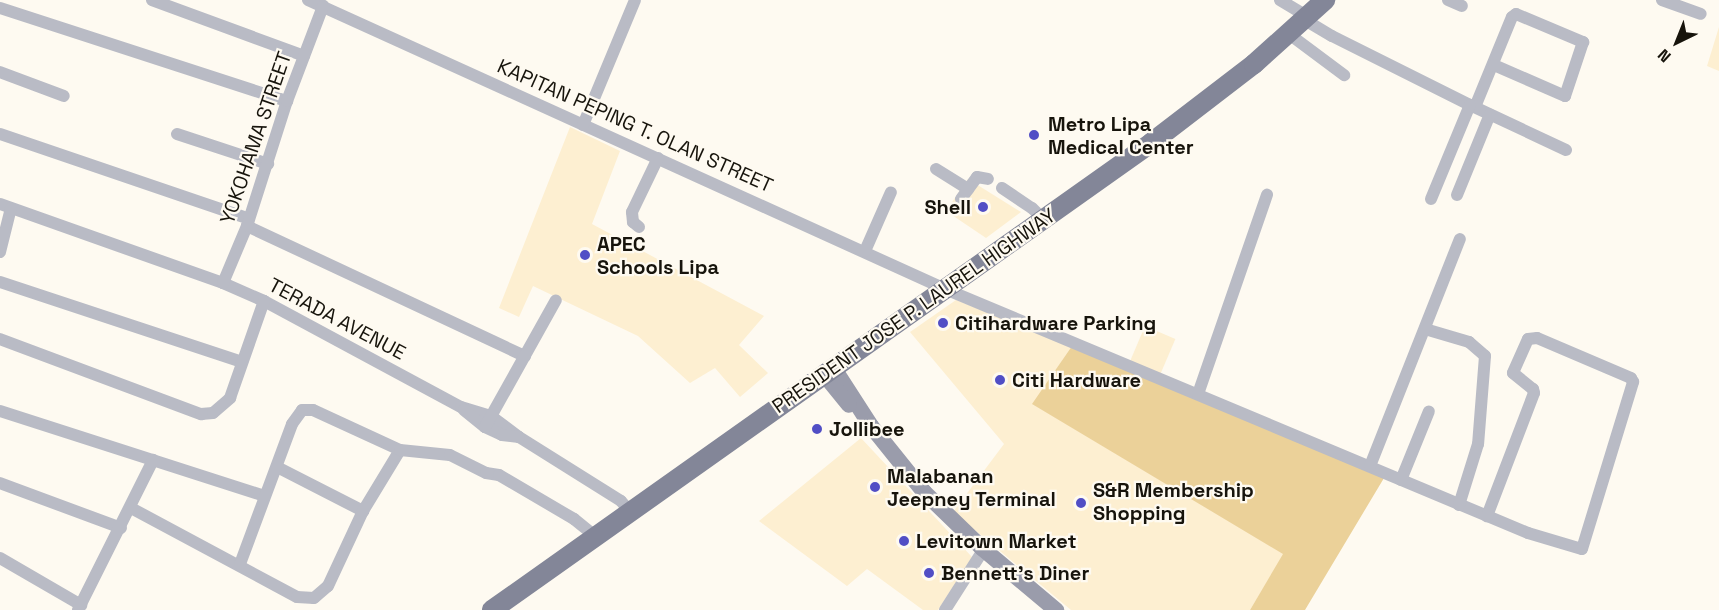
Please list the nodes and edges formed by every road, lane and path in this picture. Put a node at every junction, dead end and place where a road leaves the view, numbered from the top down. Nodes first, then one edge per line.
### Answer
1 (152, 0) edge
2 (308, 0) edge
3 (635, 0) edge
4 (1280, 0) edge
5 (1324, 0) edge
6 (1448, 0) edge
7 (1662, 0) edge
8 (323, 6) junction
9 (1462, 6) dead end
10 (0, 8) edge
11 (1701, 14) dead end
12 (1306, 18) junction
13 (1289, 34) junction
14 (304, 56) junction
15 (1494, 65) junction
16 (0, 72) edge
17 (1344, 75) dead end
18 (64, 96) dead end
19 (287, 101) junction
20 (1473, 106) junction
21 (1490, 114) junction
22 (583, 125) junction
23 (0, 134) edge
24 (177, 134) dead end
25 (1566, 150) dead end
26 (658, 158) junction
27 (268, 164) junction
28 (936, 169) dead end
29 (988, 179) dead end
30 (1002, 188) dead end
31 (891, 192) dead end
32 (1267, 195) dead end
33 (1457, 195) dead end
34 (1431, 199) dead end
35 (6, 206) edge
36 (1044, 220) junction
37 (248, 223) junction
38 (639, 228) dead end
39 (1460, 239) dead end
40 (865, 251) junction
41 (0, 252) edge
42 (0, 282) edge
43 (223, 283) junction
44 (945, 289) junction
45 (556, 300) dead end
46 (264, 301) junction
47 (1425, 328) junction
48 (0, 339) edge
49 (525, 356) junction
50 (242, 362) junction
51 (828, 370) junction
52 (1198, 394) junction
53 (0, 411) edge
54 (1429, 411) dead end
55 (488, 422) junction
56 (400, 450) junction
57 (153, 460) junction
58 (1370, 466) junction
59 (277, 467) junction
60 (1401, 480) junction
61 (0, 483) edge
62 (264, 496) junction
63 (1459, 505) junction
64 (131, 508) junction
65 (363, 511) junction
66 (632, 513) junction
67 (1487, 516) junction
68 (121, 528) junction
69 (594, 539) junction
70 (980, 555) junction
71 (0, 558) edge
72 (240, 564) junction
73 (80, 607) edge
74 (492, 610) edge
75 (945, 610) edge
76 (1045, 610) edge
77 (1056, 610) edge

1 - 14 street
2 - 8 street, KAPITAN PEPING T. OLAN STREET
3 - 22 street
4 - 12 street
5 - 12 main road, PRESIDENT JOSE P. LAUREL HIGHWAY
6 - 9 street
7 - 11 street
8 - 14 street, YOKOHAMA STREET
8 - 22 street, KAPITAN PEPING T. OLAN STREET
10 - 19 street
12 - 13 main road, PRESIDENT JOSE P. LAUREL HIGHWAY
12 - 20 street
13 - 17 street
13 - 36 main road, PRESIDENT JOSE P. LAUREL HIGHWAY
14 - 19 street, YOKOHAMA STREET
15 - 15 street
15 - 20 street
16 - 18 street
19 - 27 street, YOKOHAMA STREET
20 - 21 street
20 - 34 street
21 - 25 street
21 - 33 street
22 - 26 street, KAPITAN PEPING T. OLAN STREET
23 - 37 street
24 - 27 street
26 - 38 street
26 - 40 street, KAPITAN PEPING T. OLAN STREET
27 - 37 street, YOKOHAMA STREET
28 - 29 street
30 - 36 street
31 - 40 street
32 - 52 street
35 - 41 street
35 - 43 street, TERADA AVENUE
36 - 44 main road, PRESIDENT JOSE P. LAUREL HIGHWAY
37 - 43 street, YOKOHAMA STREET
37 - 49 street
39 - 47 street
40 - 44 street, KAPITAN PEPING T. OLAN STREET
42 - 50 street
43 - 46 street, TERADA AVENUE
44 - 51 main road, PRESIDENT JOSE P. LAUREL HIGHWAY
44 - 52 street, KAPITAN PEPING T. OLAN STREET
45 - 49 street
46 - 50 street
46 - 55 street, TERADA AVENUE
47 - 58 street
47 - 63 street
48 - 50 street
49 - 55 street
51 - 66 main road, PRESIDENT JOSE P. LAUREL HIGHWAY
51 - 70 main road
51 - 77 main road
52 - 58 street, KAPITAN PEPING T. OLAN STREET
53 - 57 street
54 - 60 street
55 - 66 street, TERADA AVENUE
56 - 59 street
56 - 65 street
56 - 69 street
57 - 62 street
57 - 64 street
58 - 60 street, KAPITAN PEPING T. OLAN STREET
59 - 62 street
59 - 65 street
60 - 63 street, KAPITAN PEPING T. OLAN STREET
61 - 68 street
62 - 72 street
63 - 67 street, KAPITAN PEPING T. OLAN STREET
64 - 68 street
64 - 72 street
65 - 72 street
66 - 69 main road, PRESIDENT JOSE P. LAUREL HIGHWAY
67 - 67 street, KAPITAN PEPING T. OLAN STREET
68 - 73 street
69 - 74 main road, PRESIDENT JOSE P. LAUREL HIGHWAY
70 - 75 street
70 - 76 main road
71 - 73 street

